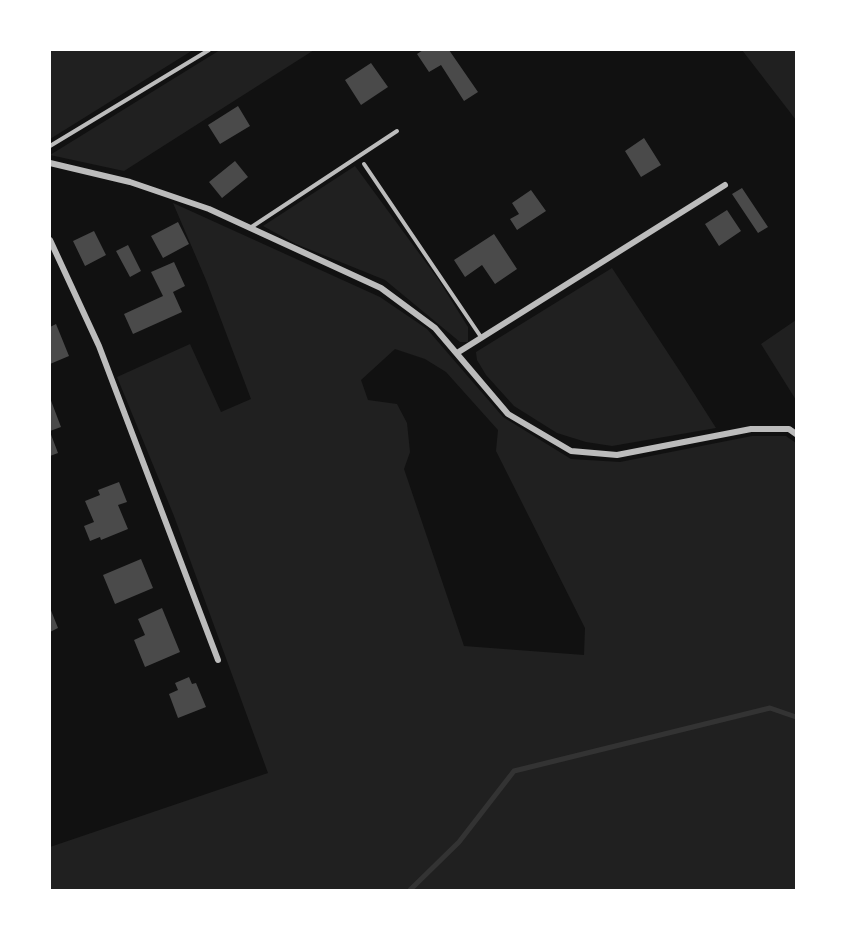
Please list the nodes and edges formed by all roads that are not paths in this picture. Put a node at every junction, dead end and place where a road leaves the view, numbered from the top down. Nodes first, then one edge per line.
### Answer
1 (209, 50) edge
2 (398, 131) dead end
3 (50, 147) edge
4 (50, 163) edge
5 (364, 164) dead end
6 (725, 185) dead end
7 (249, 228) junction
8 (50, 240) edge
9 (482, 338) junction
10 (457, 353) junction
11 (796, 434) edge
12 (218, 660) dead end

1 - 3 lane
2 - 7 lane
4 - 7 street
5 - 9 lane
6 - 9 street
7 - 10 street
8 - 12 street
9 - 10 street
10 - 11 street

